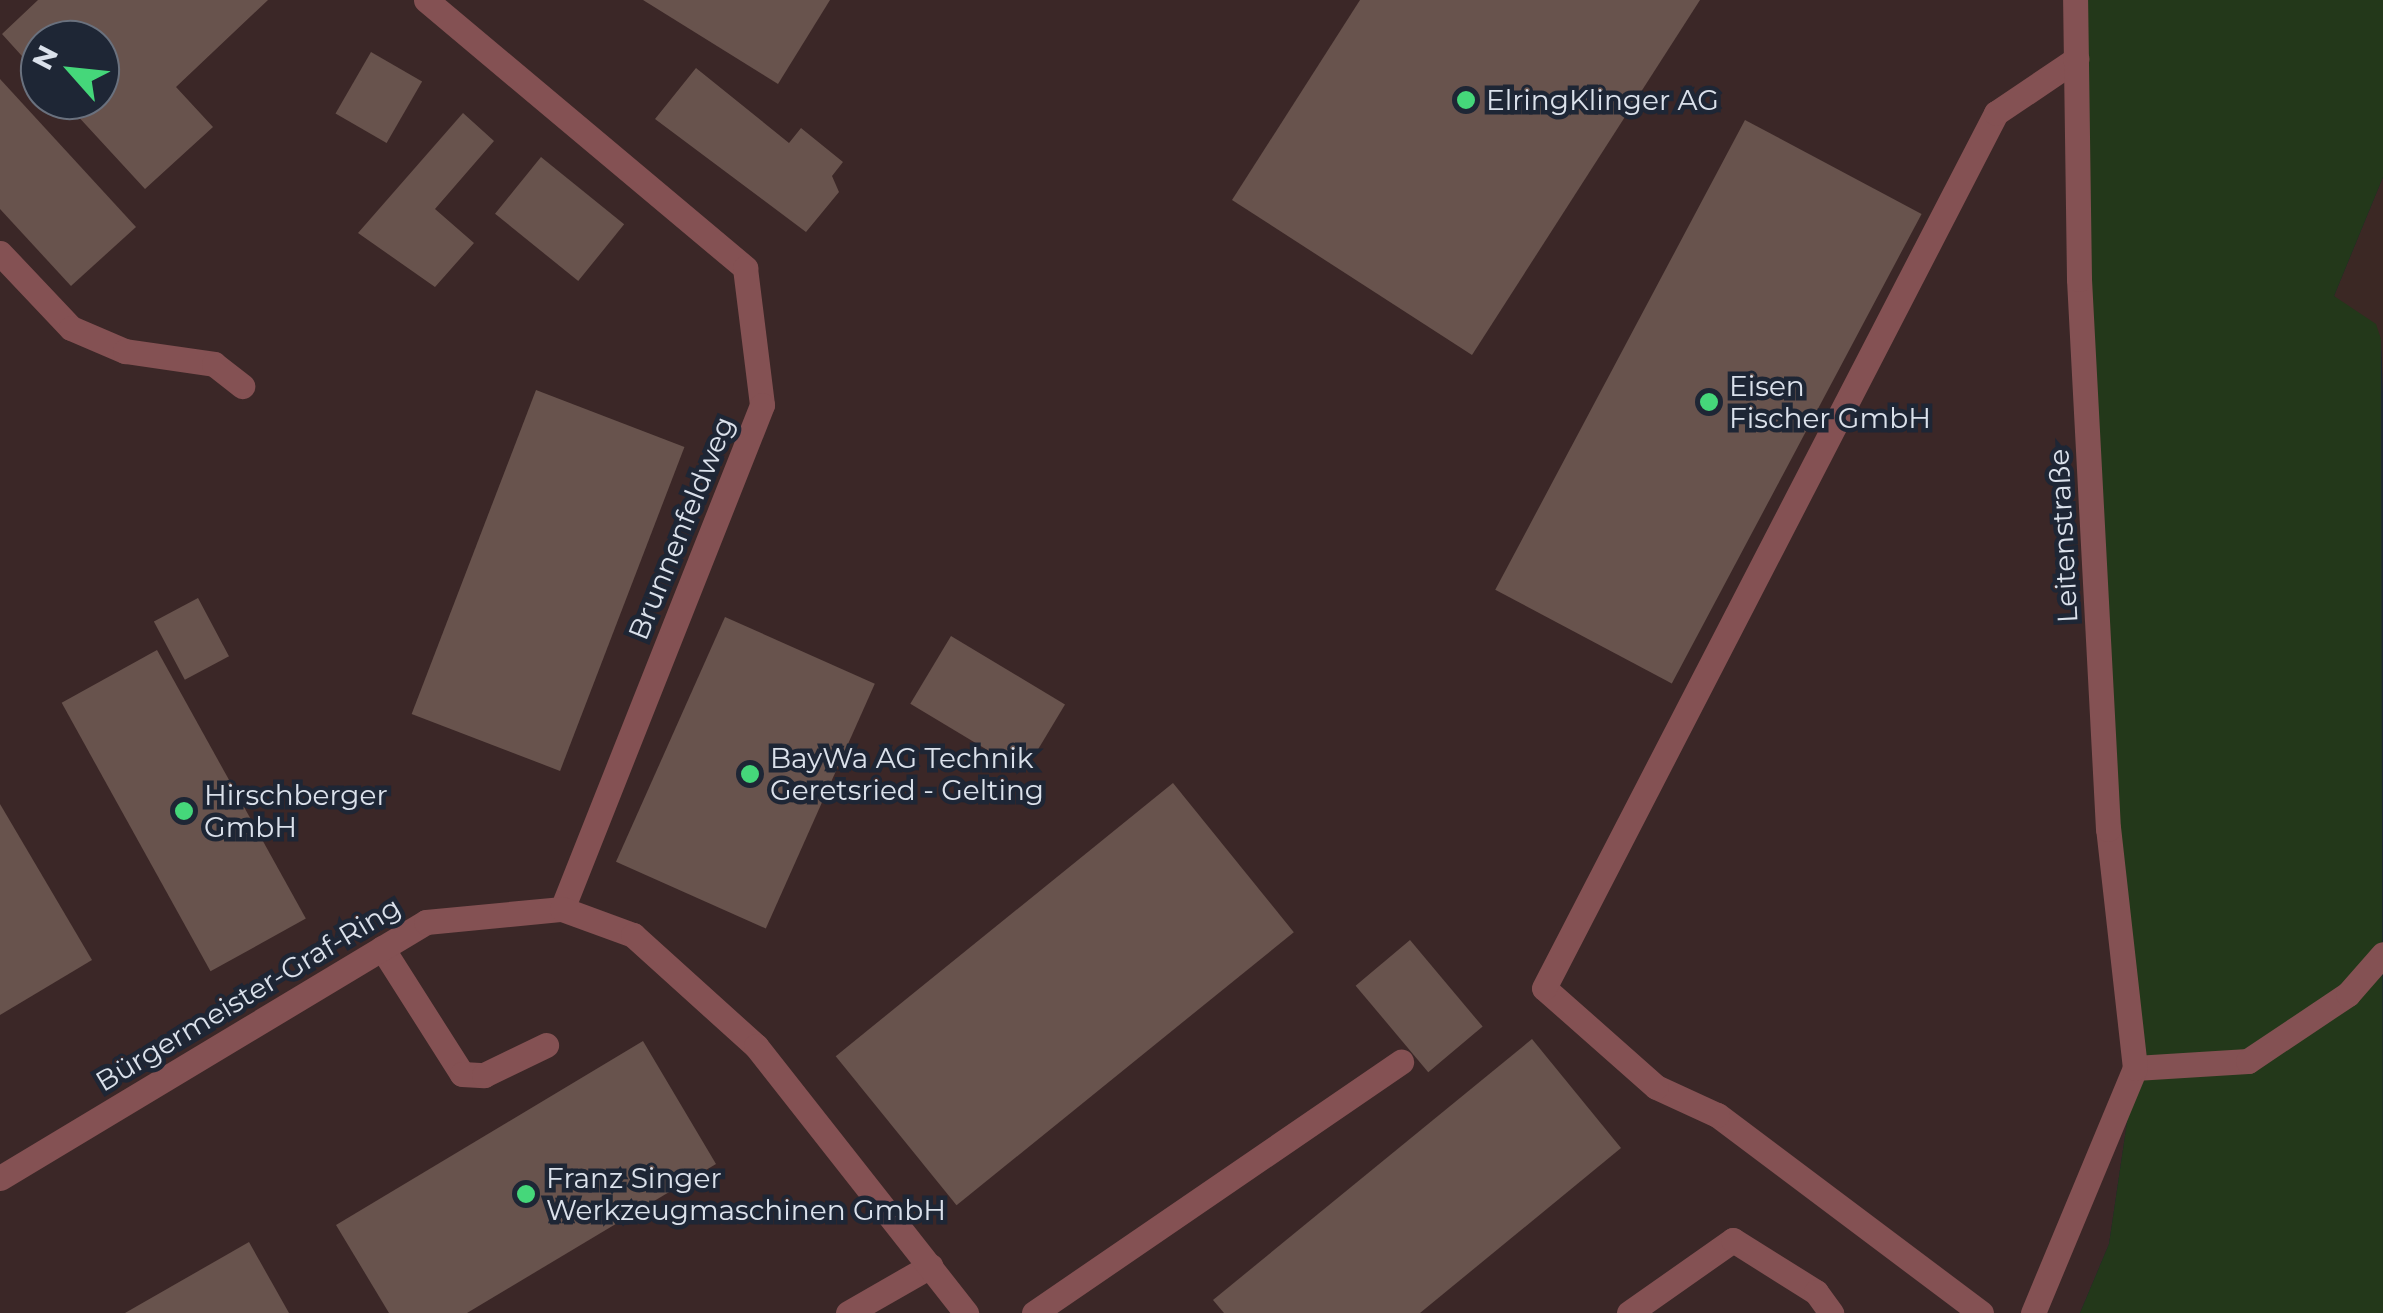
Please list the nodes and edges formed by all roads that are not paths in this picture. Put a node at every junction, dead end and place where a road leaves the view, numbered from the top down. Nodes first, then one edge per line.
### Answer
1 (426, 0) edge
2 (2075, 0) edge
3 (2076, 59) junction
4 (0, 253) edge
5 (242, 386) dead end
6 (562, 910) junction
7 (382, 948) junction
8 (2383, 954) edge
9 (546, 1045) dead end
10 (1400, 1062) dead end
11 (2134, 1068) junction
12 (0, 1178) edge
13 (930, 1266) junction
14 (848, 1313) edge
15 (966, 1313) edge
16 (1034, 1313) edge
17 (1629, 1313) edge
18 (1831, 1313) edge
19 (1981, 1313) edge
20 (2032, 1313) edge

1 - 6 street, Brunnenfeldweg
2 - 3 street, Leitenstraße
3 - 11 street, Leitenstraße
3 - 19 street
4 - 5 street
6 - 7 street, Bürgermeister-Graf-Ring
6 - 13 street, Bürgermeister-Graf-Ring
7 - 9 street
7 - 12 street, Bürgermeister-Graf-Ring
8 - 11 street
10 - 16 street
11 - 20 street, Leitenstraße
13 - 14 street
13 - 15 street, Bürgermeister-Graf-Ring
17 - 18 street

